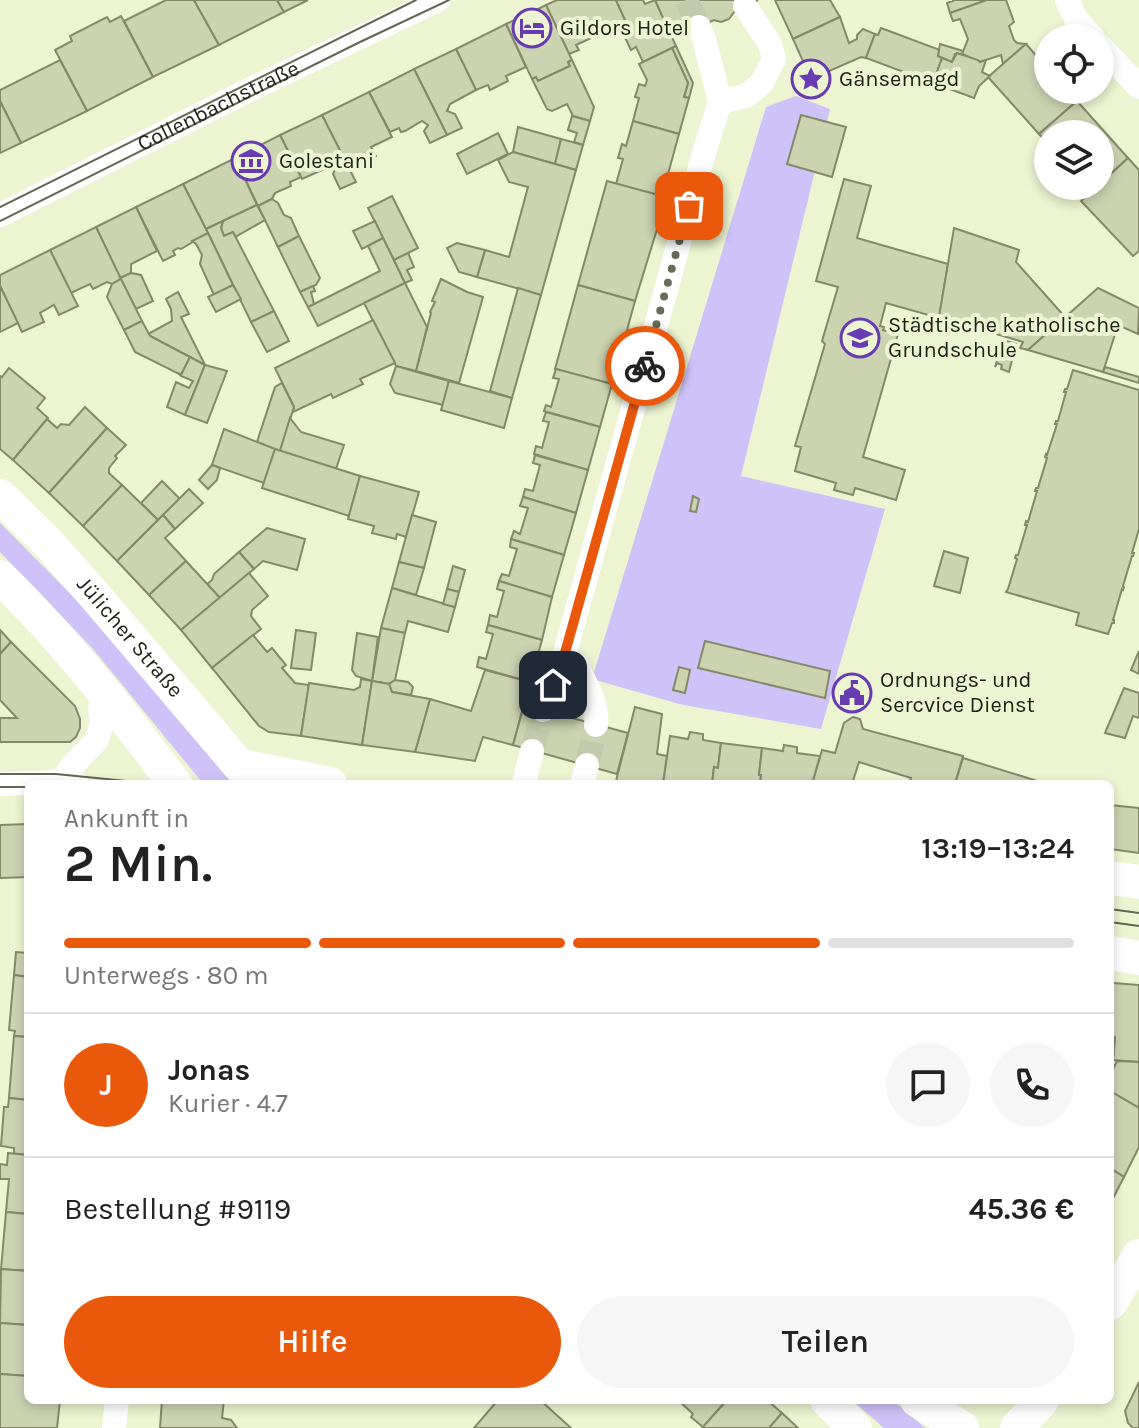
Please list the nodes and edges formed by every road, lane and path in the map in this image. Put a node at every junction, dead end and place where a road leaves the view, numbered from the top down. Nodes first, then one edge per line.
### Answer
1 (438, 0) edge
2 (1067, 0) edge
3 (745, 6) dead end
4 (1080, 24) edge
5 (699, 27) tunnel mouth
6 (1114, 61) edge
7 (1139, 87) edge
8 (720, 102) junction
9 (0, 215) edge
10 (0, 496) edge
11 (0, 577) edge
12 (563, 660) junction
13 (103, 693) junction
14 (543, 710) tunnel mouth
15 (596, 725) tunnel mouth
16 (532, 751) tunnel mouth
17 (248, 775) edge
18 (70, 780) edge
19 (172, 780) edge
20 (294, 780) edge
21 (525, 780) edge
22 (0, 784) edge
23 (24, 784) edge
24 (1114, 879) edge
25 (1139, 882) edge
26 (1114, 954) edge
27 (1139, 958) edge
28 (1139, 1256) edge
29 (1114, 1297) edge
30 (117, 1404) edge
31 (831, 1404) edge
32 (923, 1404) edge
33 (1038, 1404) edge
34 (114, 1428) edge
35 (855, 1428) edge
36 (962, 1428) edge
37 (1017, 1428) edge

1 - 9 street, Collenbachstraße
2 - 4 street
3 - 8 street
5 - 8 street
6 - 7 street
8 - 12 street
10 - 17 main road, Jülicher Straße
11 - 13 main road
12 - 14 street
12 - 15 street
13 - 18 street
13 - 19 main road
16 - 21 street
17 - 20 main road
22 - 23 street
24 - 25 main road
26 - 27 main road
28 - 29 main road
30 - 34 street
31 - 35 main road
32 - 36 main road
33 - 37 main road

